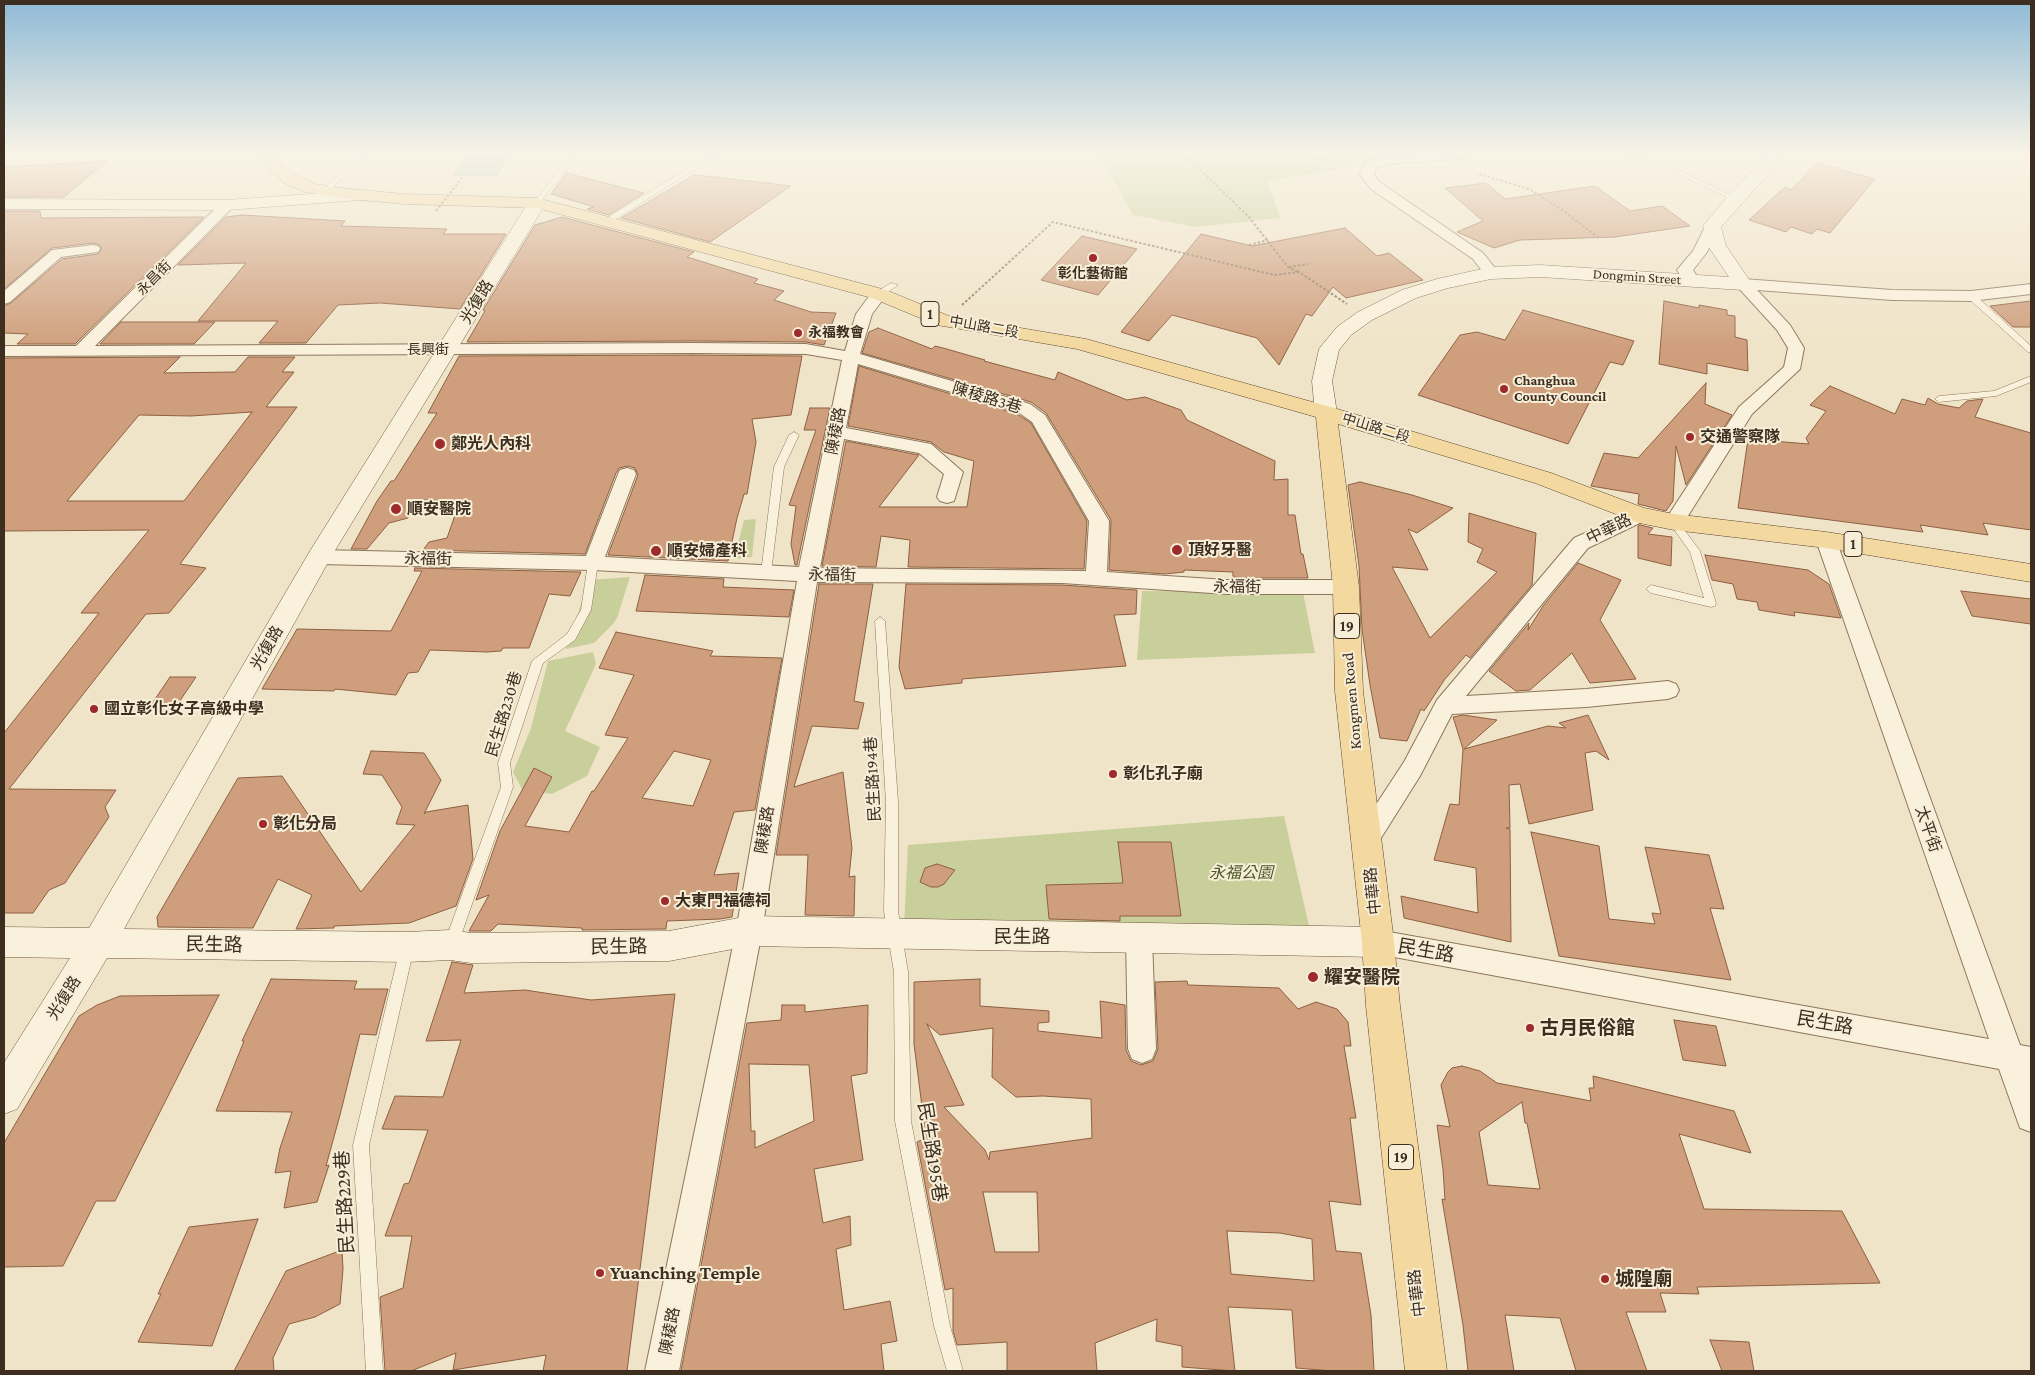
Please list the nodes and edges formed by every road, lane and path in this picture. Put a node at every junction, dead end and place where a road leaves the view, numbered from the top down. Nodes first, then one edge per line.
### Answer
1 (214, 218) edge
2 (528, 218) edge
3 (600, 218) edge
4 (611, 218) edge
5 (1249, 218) edge
6 (1423, 218) edge
7 (1574, 218) edge
8 (1718, 218) edge
9 (608, 220) junction
10 (1712, 226) junction
11 (1600, 239) dead end
12 (1269, 240) junction
13 (1249, 245) dead end
14 (93, 249) dead end
15 (1308, 264) dead end
16 (1288, 267) junction
17 (1299, 272) junction
18 (1491, 273) junction
19 (1691, 280) junction
20 (1744, 284) junction
21 (2031, 288) edge
22 (886, 289) junction
23 (1971, 296) junction
24 (4, 299) edge
25 (1364, 316) junction
26 (944, 320) junction
27 (81, 350) junction
28 (448, 350) junction
29 (2031, 350) edge
30 (4, 351) edge
31 (851, 357) junction
32 (2031, 379) edge
33 (1939, 399) dead end
34 (1326, 413) junction
35 (836, 432) junction
36 (794, 435) dead end
37 (627, 474) dead end
38 (947, 497) dead end
39 (1639, 514) junction
40 (1674, 522) junction
41 (1826, 540) junction
42 (319, 557) junction
43 (593, 563) junction
44 (766, 572) junction
45 (2031, 573) edge
46 (808, 575) junction
47 (1096, 579) junction
48 (1346, 588) junction
49 (1651, 589) dead end
50 (880, 621) dead end
51 (1668, 690) dead end
52 (1445, 706) junction
53 (1367, 839) junction
54 (748, 931) junction
55 (896, 935) junction
56 (1139, 938) junction
57 (4, 942) edge
58 (1378, 942) junction
59 (98, 943) junction
60 (450, 945) junction
61 (407, 947) junction
62 (1142, 1049) dead end
63 (2020, 1059) edge
64 (4, 1096) edge
65 (2031, 1117) edge
66 (374, 1371) edge
67 (662, 1371) edge
68 (955, 1371) edge
69 (1426, 1371) edge

1 - 27 street, 永昌街
2 - 28 street, 光復路
3 - 9 main road, 中山路二段 / 1
4 - 9 lane
5 - 12 path
6 - 18 street
7 - 11 path
8 - 10 street
9 - 22 main road, 中山路二段 / 1
10 - 19 street
10 - 20 street
12 - 13 path
12 - 16 path
14 - 24 street
15 - 16 path
16 - 17 path
17 - 25 path
17 - 26 path
18 - 19 street, Dongmin Street
18 - 25 street, Dongmin Street
19 - 20 street, Dongmin Street
20 - 23 street, Dongmin Street
20 - 40 street
21 - 23 street, Dongmin Street
22 - 26 main road, 中山路二段 / 1
22 - 31 street, 陳稜路
23 - 29 lane
25 - 34 street, Dongmin Street
26 - 34 main road, 中山路二段 / 1
27 - 28 street, 長興街
27 - 30 street, 長興街
28 - 31 street, 長興街
28 - 42 street, 光復路
31 - 35 street, 陳稜路
31 - 47 street, 陳稜路3巷
32 - 33 lane
34 - 39 main road, 中山路二段 / 1
34 - 48 main road, Kongmen Road / 19
35 - 38 street
35 - 46 street, 陳稜路
36 - 44 lane
37 - 43 street
39 - 40 main road, 中山路二段 / 1
39 - 52 street, 中華路
40 - 41 main road, 1
40 - 49 lane
41 - 45 main road, 1
41 - 63 street, 太平街
42 - 43 street, 永福街
42 - 59 street, 光復路
43 - 44 street, 永福街
43 - 60 lane, 民生路230巷
44 - 46 street, 永福街
46 - 47 street, 永福街
46 - 54 street, 陳稜路
47 - 48 street, 永福街
48 - 53 main road, Kongmen Road / 19
50 - 55 lane, 民生路194巷
51 - 52 street
52 - 53 street, 中華路
53 - 58 main road, 中華路 / 19
54 - 55 street, 民生路
54 - 60 street, 民生路
54 - 67 street, 陳稜路
55 - 56 street, 民生路
55 - 68 lane, 民生路195巷
56 - 58 street, 民生路
56 - 62 street
57 - 59 street, 民生路
58 - 63 street, 民生路
58 - 69 main road, 中華路 / 19
59 - 61 street, 民生路
59 - 64 street, 光復路
60 - 61 street, 民生路
61 - 66 lane, 民生路229巷
63 - 65 street, 太平街

